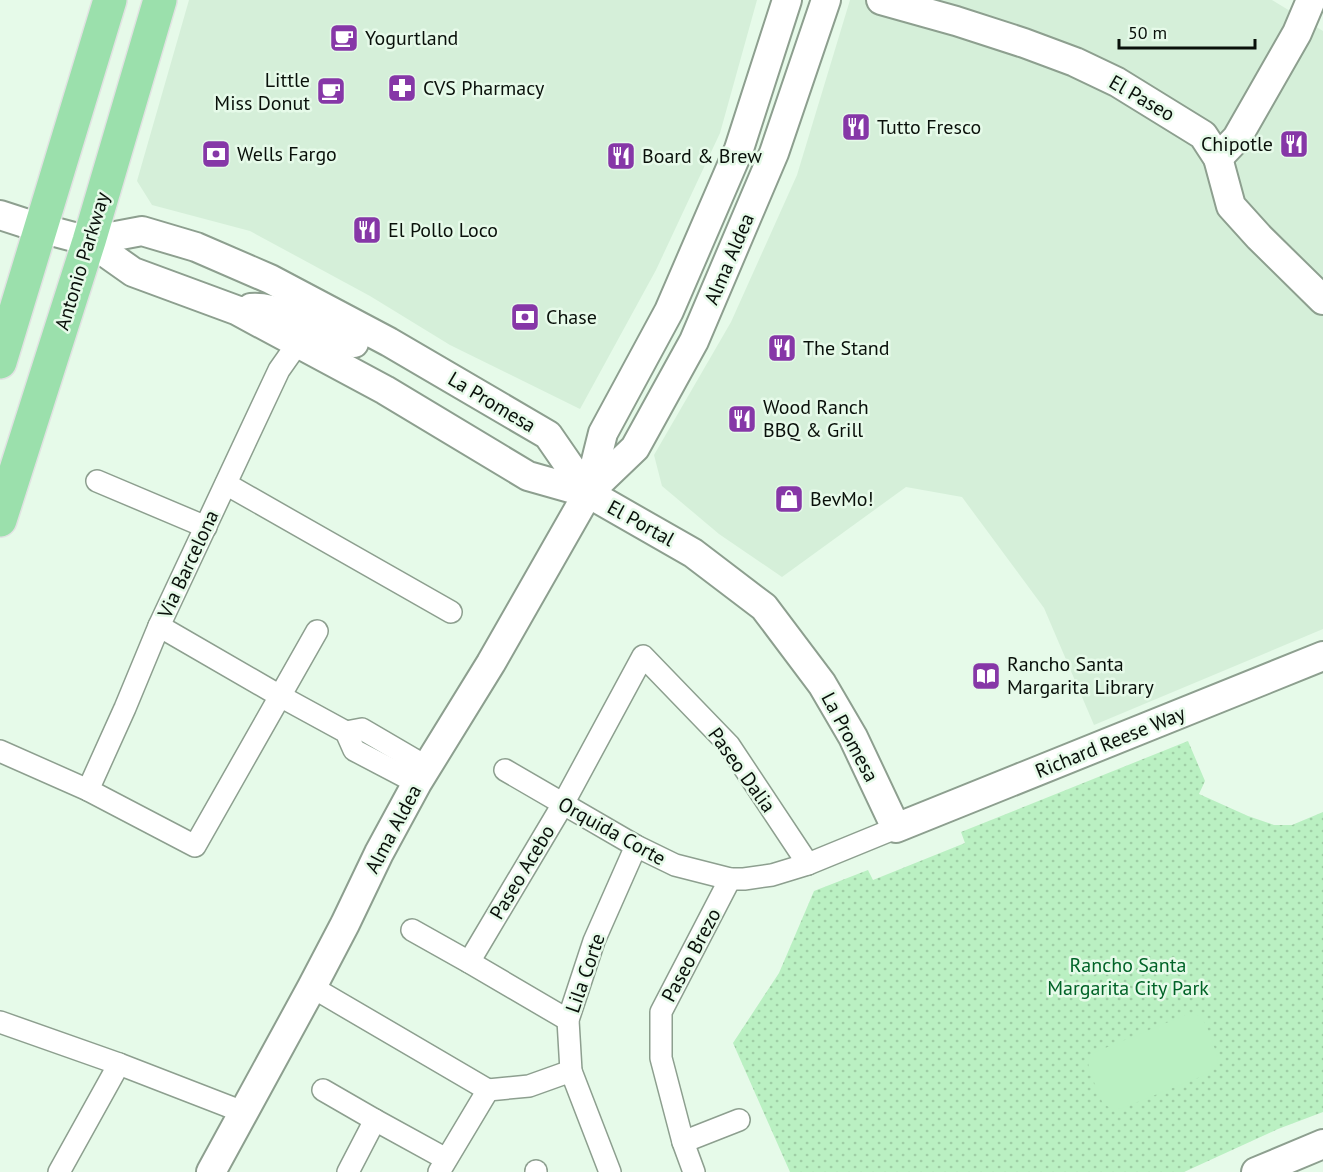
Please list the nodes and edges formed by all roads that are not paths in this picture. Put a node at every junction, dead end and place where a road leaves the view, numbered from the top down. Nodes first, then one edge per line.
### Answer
1 (110, 0) edge
2 (160, 0) edge
3 (787, 0) edge
4 (826, 0) edge
5 (881, 0) edge
6 (1311, 0) edge
7 (1218, 158) junction
8 (0, 215) edge
9 (40, 228) junction
10 (88, 241) junction
11 (1323, 300) edge
12 (236, 310) junction
13 (389, 342) junction
14 (298, 343) junction
15 (0, 362) edge
16 (97, 481) dead end
17 (226, 484) junction
18 (588, 493) junction
19 (0, 520) edge
20 (206, 527) junction
21 (693, 553) joint
22 (451, 612) dead end
23 (159, 626) junction
24 (317, 631) dead end
25 (643, 656) joint
26 (1323, 656) edge
27 (280, 696) junction
28 (0, 751) edge
29 (505, 770) dead end
30 (422, 775) junction
31 (88, 790) junction
32 (563, 804) junction
33 (896, 828) junction
34 (636, 846) junction
35 (808, 864) junction
36 (730, 879) junction
37 (412, 930) dead end
38 (470, 962) junction
39 (312, 987) junction
40 (568, 1020) junction
41 (0, 1022) edge
42 (119, 1064) junction
43 (571, 1071) junction
44 (323, 1090) dead end
45 (488, 1090) junction
46 (243, 1112) junction
47 (375, 1120) junction
48 (739, 1120) dead end
49 (683, 1142) junction
50 (1323, 1144) edge
51 (443, 1166) edge
52 (59, 1172) edge
53 (211, 1172) edge
54 (348, 1172) edge
55 (610, 1172) edge
56 (694, 1172) edge
57 (1256, 1172) edge

1 - 9 main road
2 - 10 main road, Antonio Parkway
3 - 18 main road, Alma Aldea
4 - 18 main road, Alma Aldea
5 - 7 main road, El Paseo
6 - 7 main road
7 - 11 main road, El Paseo
8 - 9 main road
9 - 10 main road
9 - 15 main road
10 - 12 main road
10 - 13 main road, La Promesa
10 - 19 main road, Antonio Parkway
12 - 13 main road
12 - 14 main road
13 - 18 main road, La Promesa
14 - 17 street, Via Barcelona
14 - 18 main road
16 - 20 street
17 - 20 street, Via Barcelona
17 - 22 street
18 - 21 main road, El Portal
18 - 30 main road, Alma Aldea
20 - 23 street, Via Barcelona
21 - 33 main road, La Promesa
23 - 27 street
23 - 31 street, Via Barcelona
24 - 27 street
25 - 32 street, Paseo Acebo
25 - 35 street, Paseo Dalia
26 - 33 main road, Richard Reese Way
27 - 30 street
27 - 31 street
28 - 31 street
29 - 32 street, Orquida Corte
30 - 39 main road, Alma Aldea
32 - 34 street, Orquida Corte
32 - 38 street, Paseo Acebo
33 - 35 street, Orquida Corte
34 - 36 street, Orquida Corte
34 - 40 street, Lila Corte
35 - 36 street, Orquida Corte
36 - 49 street, Paseo Brezo
37 - 38 street
38 - 40 street
39 - 45 street
39 - 46 main road, Alma Aldea
40 - 43 street, Lila Corte
41 - 42 street
42 - 46 street
42 - 52 street
43 - 45 street
43 - 55 street, Lila Corte
44 - 47 street
45 - 51 street
46 - 53 main road, Alma Aldea
47 - 51 street
47 - 54 street
48 - 49 street
49 - 56 street, Paseo Brezo
50 - 57 main road

